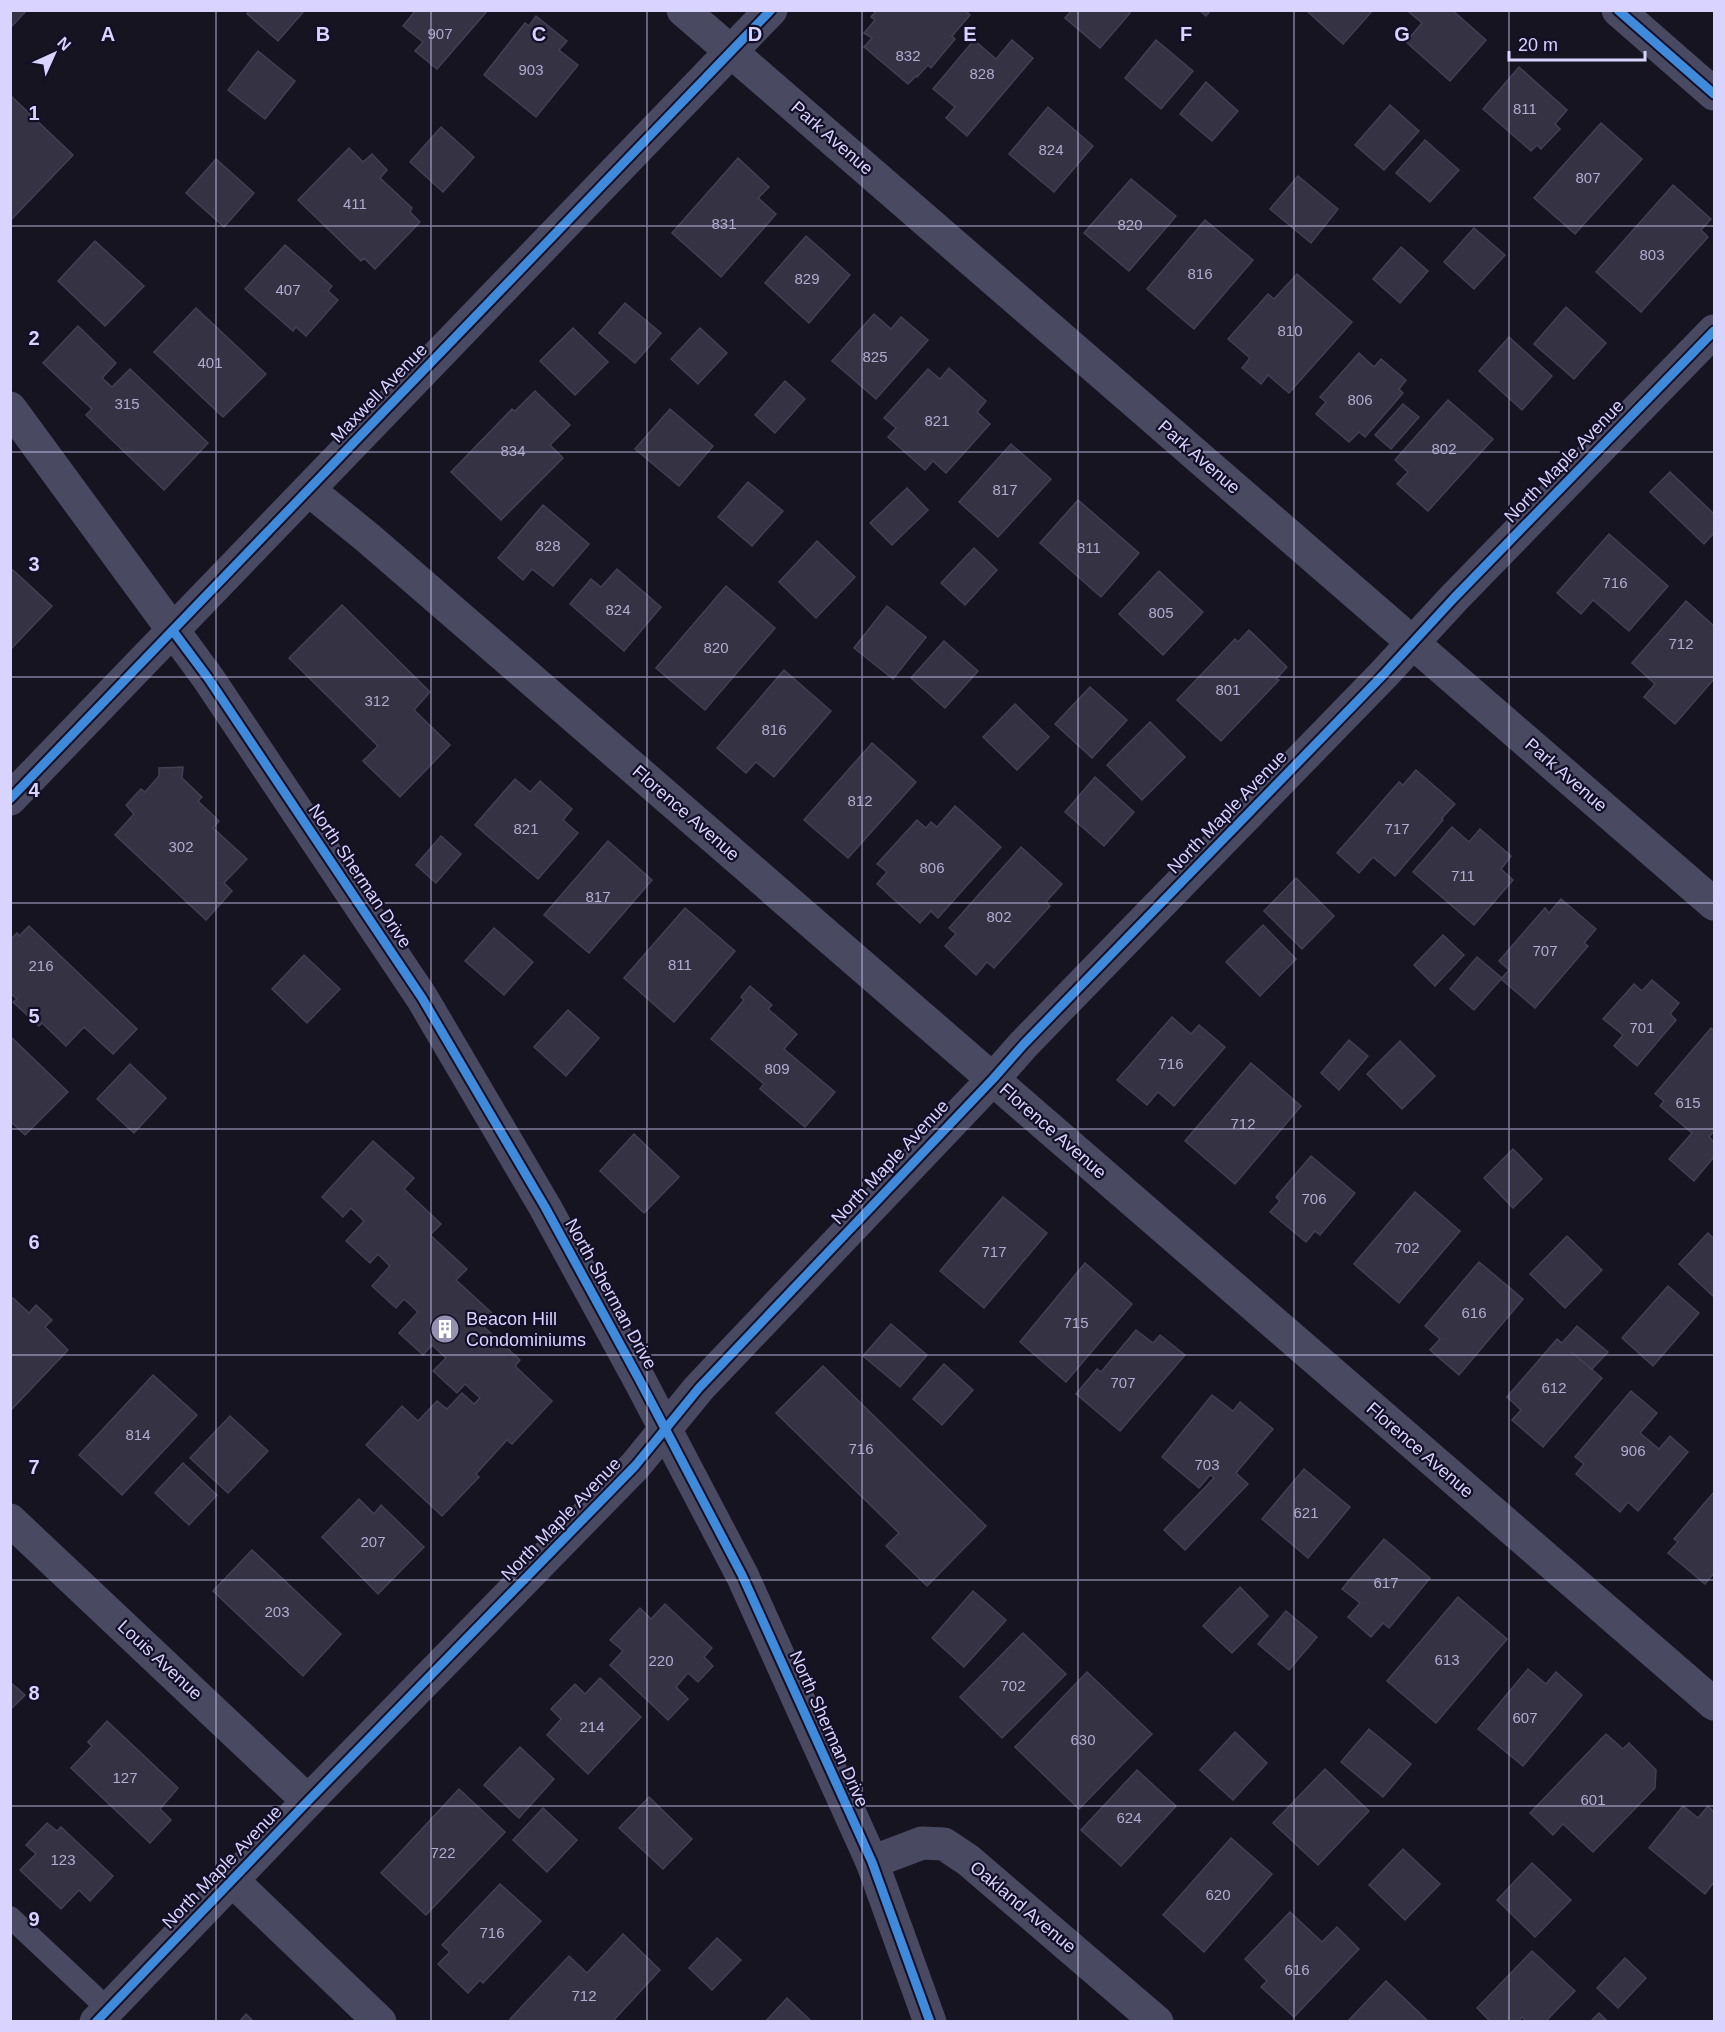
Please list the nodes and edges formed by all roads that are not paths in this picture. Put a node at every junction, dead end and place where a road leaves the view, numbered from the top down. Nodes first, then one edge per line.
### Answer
1 (683, 10) edge
2 (771, 10) edge
3 (1618, 10) edge
4 (732, 52) junction
5 (1714, 94) edge
6 (1714, 331) edge
7 (10, 408) edge
8 (309, 490) junction
9 (173, 631) junction
10 (1413, 642) junction
11 (10, 799) edge
12 (1714, 904) edge
13 (993, 1079) junction
14 (666, 1430) junction
15 (10, 1520) edge
16 (1711, 1693) edge
17 (308, 1800) junction
18 (872, 1863) junction
19 (233, 1881) junction
20 (10, 1917) edge
21 (102, 2015) edge
22 (380, 2022) edge
23 (930, 2022) edge
24 (1157, 2022) edge

1 - 4 street, Park Avenue
2 - 4 street, Maxwell Avenue
3 - 5 street
4 - 8 street, Maxwell Avenue
4 - 10 street, Park Avenue
6 - 10 street, North Maple Avenue
7 - 9 street, North Sherman Drive
8 - 9 street, Maxwell Avenue
8 - 13 street, Florence Avenue
9 - 11 street, Maxwell Avenue
9 - 14 street, North Sherman Drive
10 - 12 street, Park Avenue
10 - 13 street, North Maple Avenue
13 - 14 street, North Maple Avenue
13 - 16 street, Florence Avenue
14 - 17 street, North Maple Avenue
14 - 18 street, North Sherman Drive
15 - 17 street, Louis Avenue
17 - 19 street, North Maple Avenue
18 - 23 street, North Sherman Drive
18 - 24 street, Oakland Avenue
19 - 21 street, North Maple Avenue
19 - 22 street
20 - 21 lane

